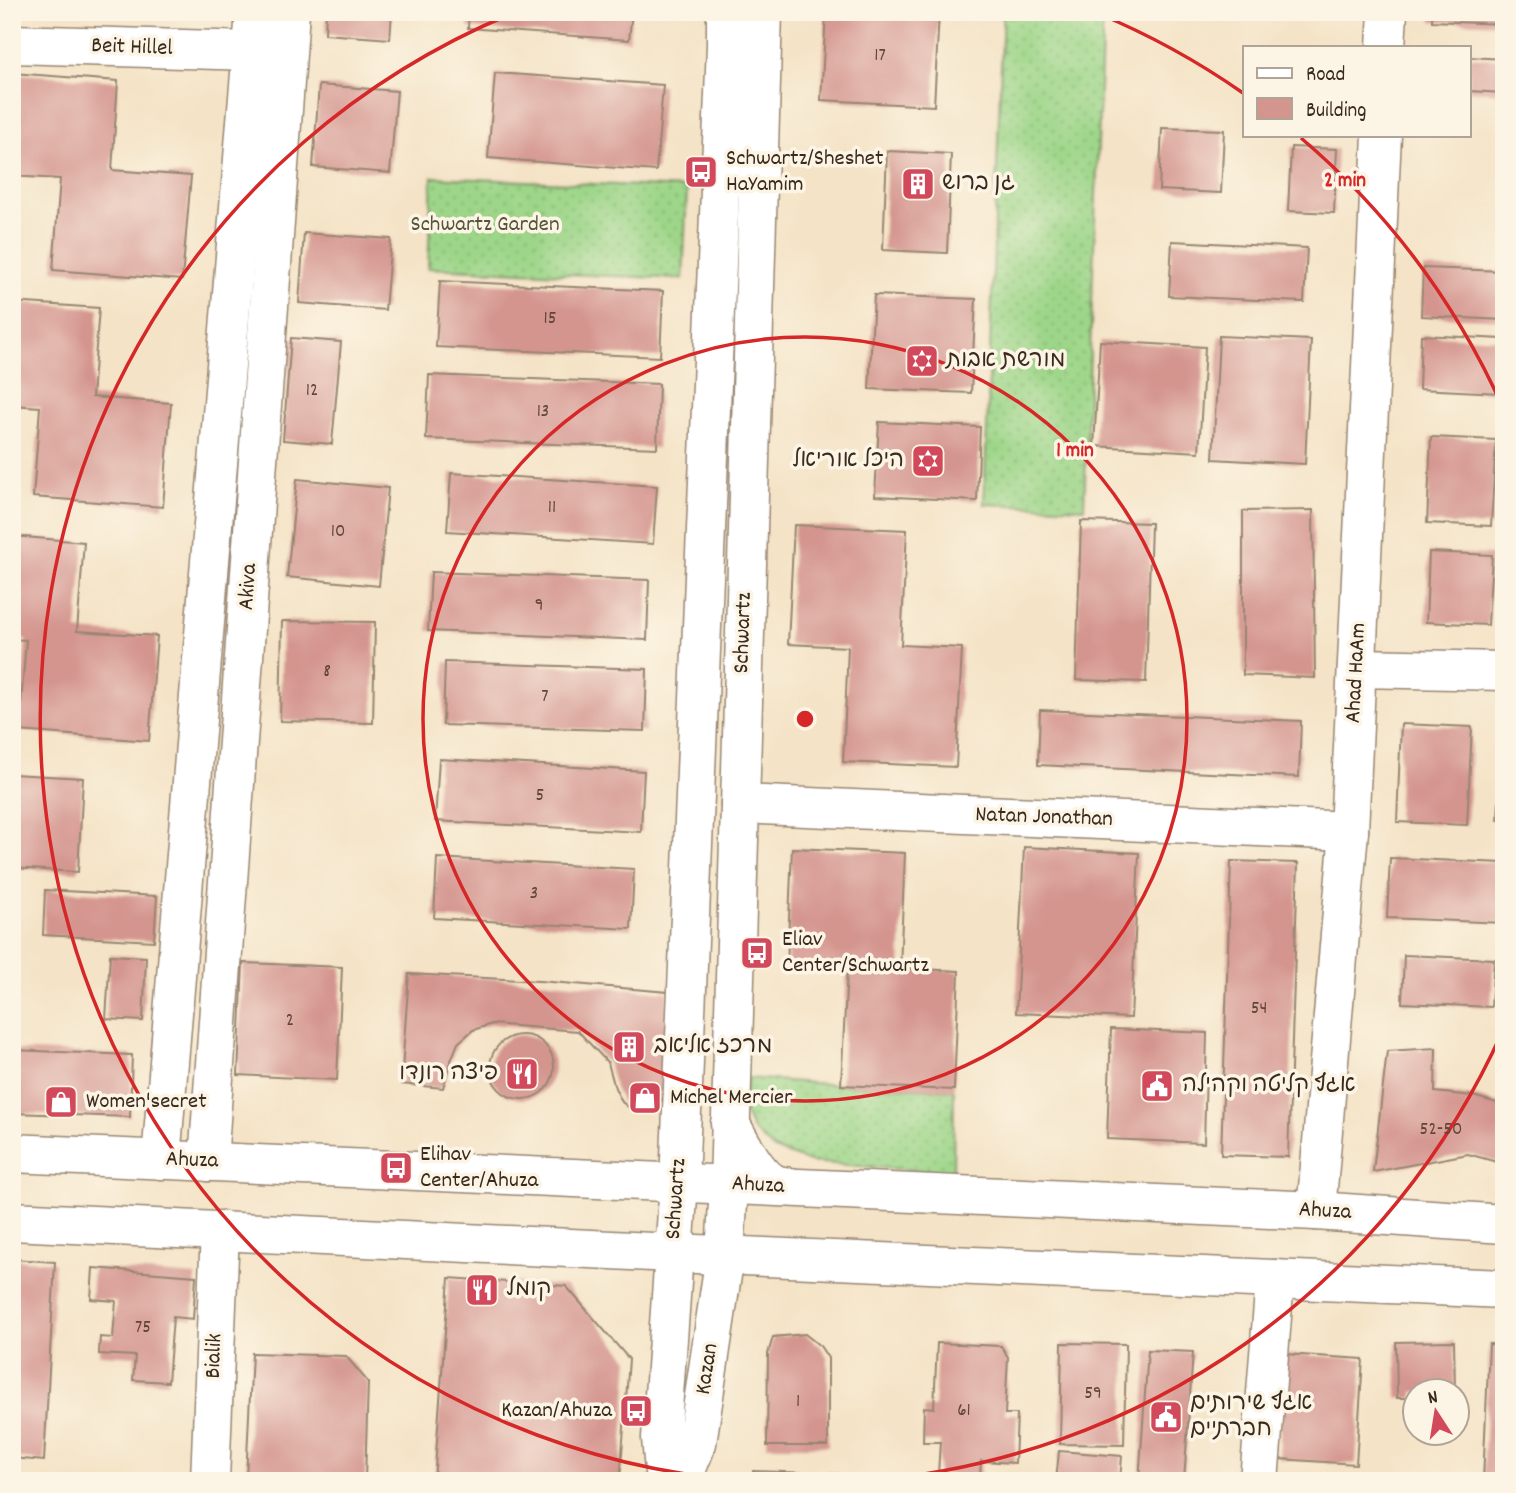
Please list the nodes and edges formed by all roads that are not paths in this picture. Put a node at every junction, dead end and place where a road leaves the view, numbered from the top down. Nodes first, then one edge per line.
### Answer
1 (255, 12) edge
2 (290, 12) edge
3 (726, 12) edge
4 (762, 12) edge
5 (1388, 12) edge
6 (12, 44) edge
7 (1386, 46) edge
8 (252, 51) junction
9 (1382, 136) edge
10 (1357, 668) junction
11 (1504, 671) edge
12 (740, 804) junction
13 (1349, 831) junction
14 (730, 1122) junction
15 (12, 1153) edge
16 (161, 1160) junction
17 (208, 1162) junction
18 (679, 1183) junction
19 (729, 1185) junction
20 (795, 1188) junction
21 (1316, 1211) junction
22 (12, 1221) edge
23 (1504, 1224) edge
24 (220, 1230) junction
25 (673, 1253) junction
26 (725, 1255) junction
27 (1275, 1279) junction
28 (1504, 1289) edge
29 (210, 1481) edge
30 (665, 1481) edge
31 (682, 1481) edge
32 (1258, 1481) edge

1 - 8 street, Akiva
2 - 17 street, Akiva
3 - 18 street, Schwartz
4 - 12 street, Schwartz
5 - 7 street
6 - 8 street, Beit Hillel
8 - 16 street, Akiva
9 - 10 street, Ahad HaAm
10 - 11 street
10 - 13 street, Ahad HaAm
12 - 13 street, Natan Jonathan
12 - 14 street, Schwartz
13 - 21 street, Ahad HaAm
14 - 19 street, Schwartz
14 - 20 street
15 - 16 street, Ahuza
16 - 17 street, Ahuza
17 - 18 street, Ahuza
18 - 19 street, Ahuza
18 - 25 street, Schwartz
19 - 20 street, Ahuza
19 - 26 street, Schwartz
20 - 21 street, Ahuza
21 - 23 street, Ahuza
22 - 24 street
24 - 25 street
24 - 29 street, Bialik
25 - 26 street
25 - 30 street, Kazan
26 - 27 street
26 - 31 street, Kazan
27 - 28 street
27 - 32 street

